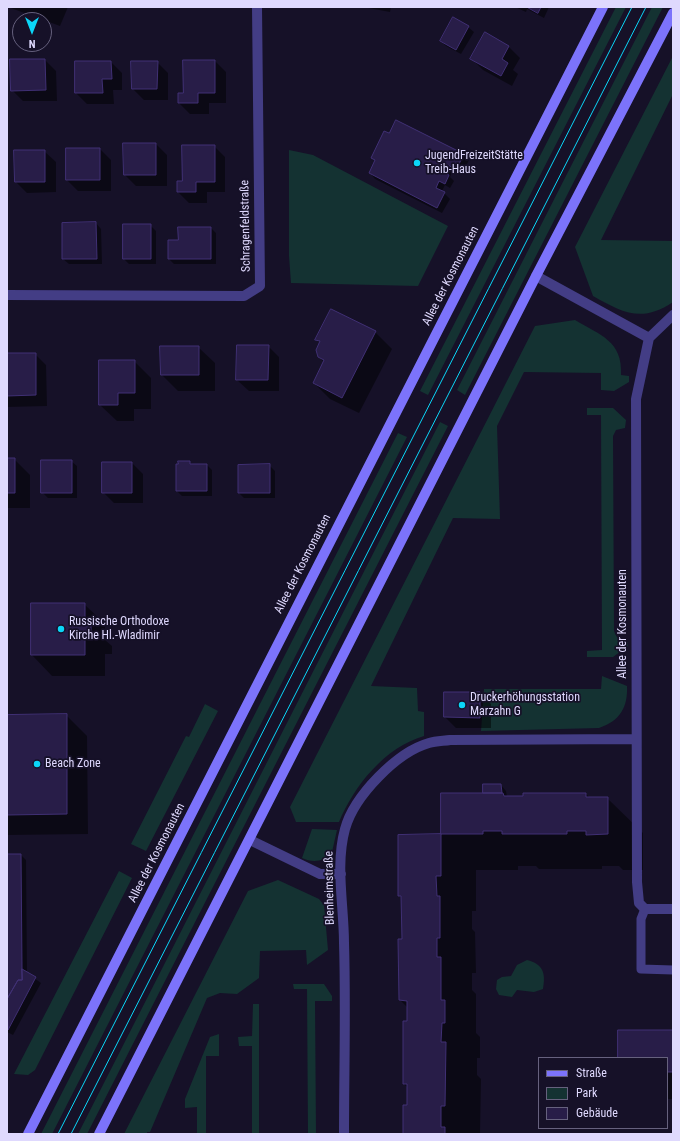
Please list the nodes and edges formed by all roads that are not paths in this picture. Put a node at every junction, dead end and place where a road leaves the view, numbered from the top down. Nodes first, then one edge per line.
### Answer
1 (257, 7) edge
2 (603, 7) edge
3 (673, 13) edge
4 (536, 276) junction
5 (7, 294) edge
6 (673, 315) edge
7 (649, 338) junction
8 (636, 739) junction
9 (250, 840) junction
10 (341, 874) junction
11 (645, 909) junction
12 (673, 909) edge
13 (673, 970) edge
14 (28, 1134) edge
15 (99, 1134) edge
16 (344, 1134) edge

1 - 5 street, Schragenfeldstraße
2 - 14 main road, Allee der Kosmonauten
3 - 4 main road
4 - 7 street
4 - 9 main road
6 - 7 street
7 - 8 street, Allee der Kosmonauten
8 - 10 street, Blenheimstraße
8 - 11 street, Allee der Kosmonauten
9 - 10 street
9 - 15 main road
10 - 16 street, Blenheimstraße
11 - 12 street
11 - 13 lane

